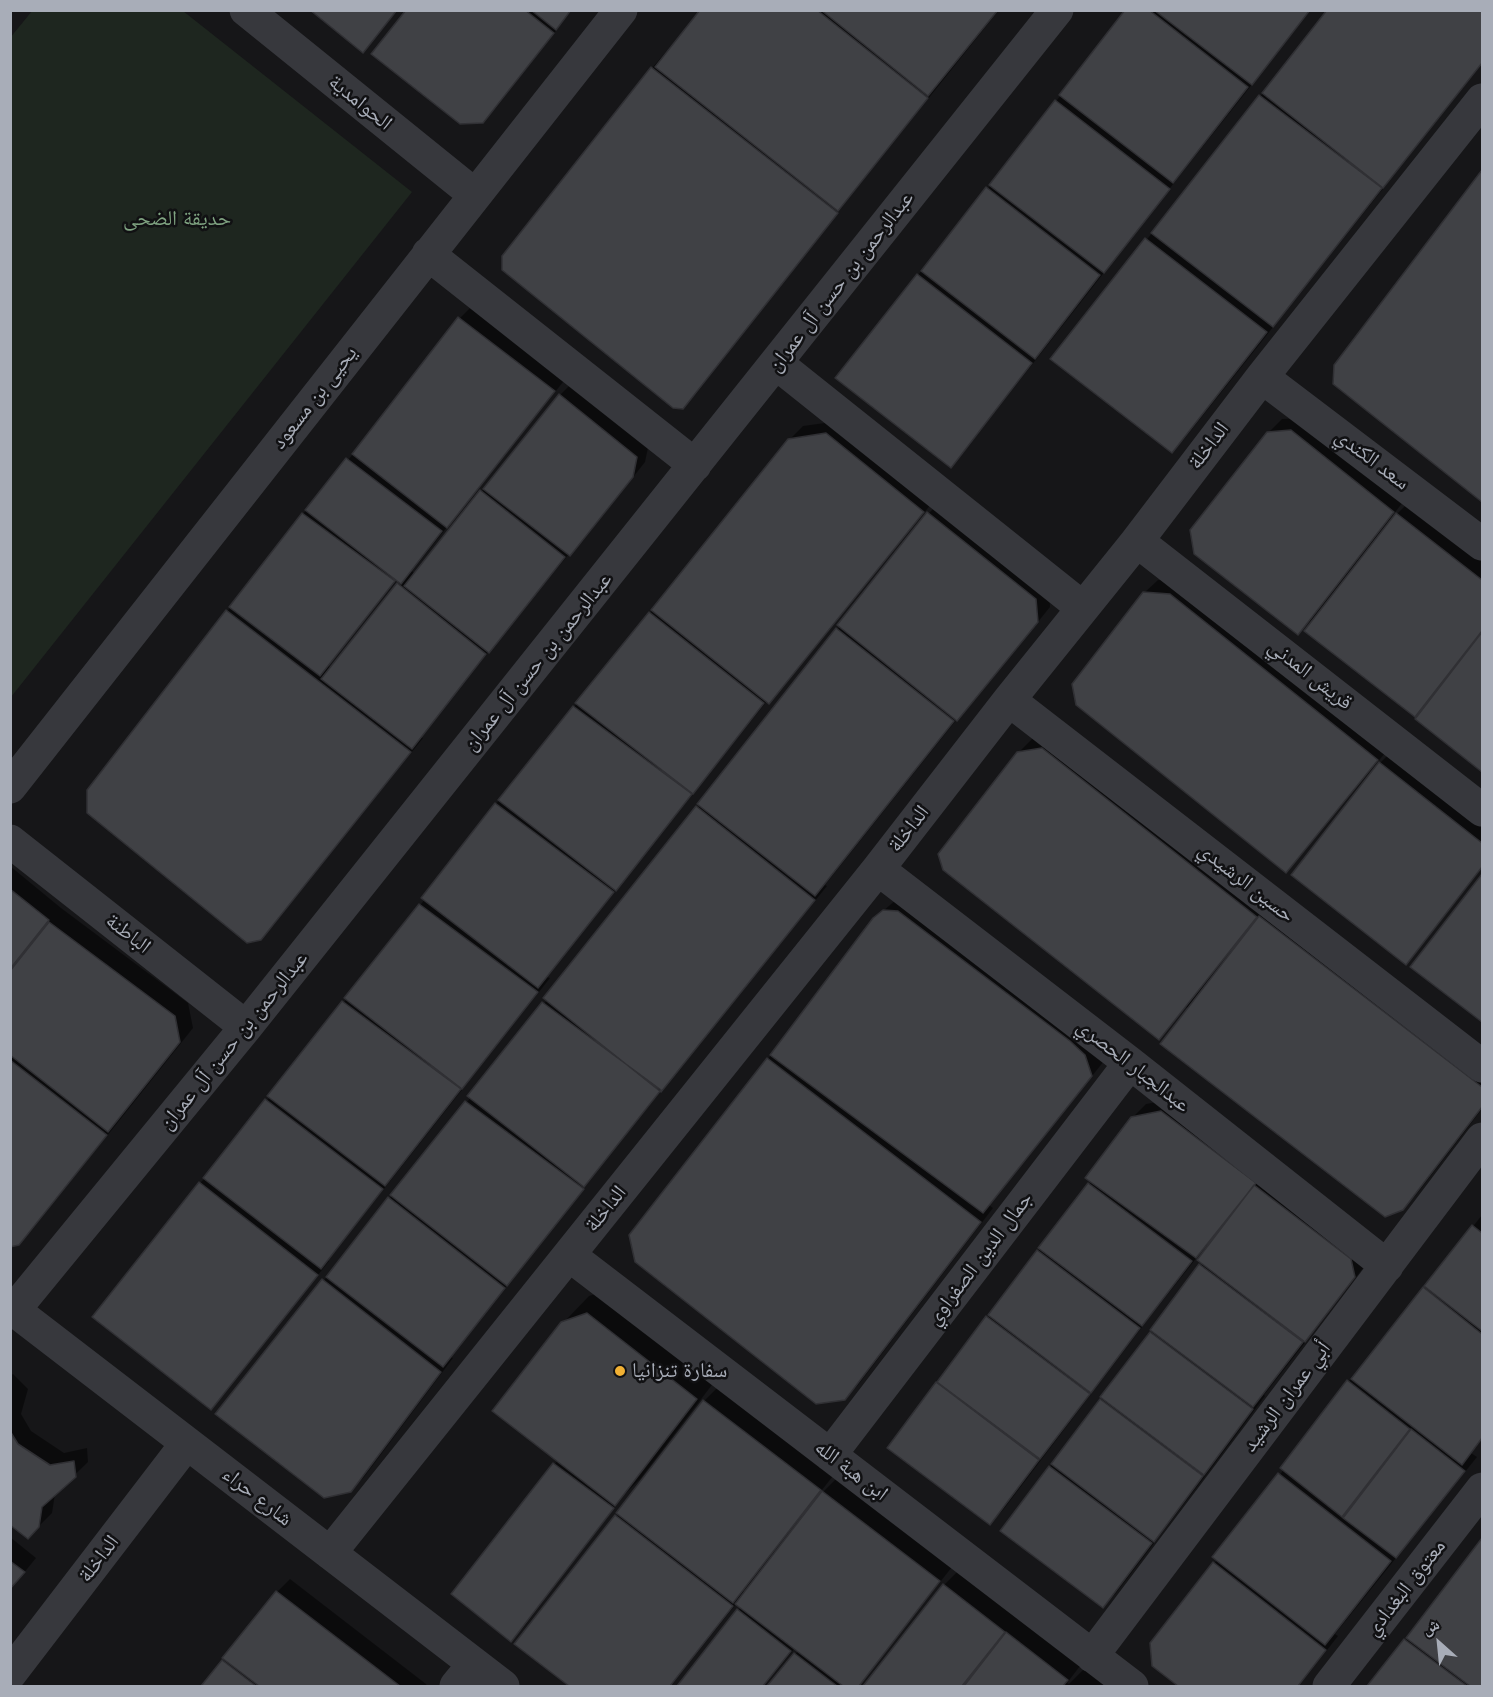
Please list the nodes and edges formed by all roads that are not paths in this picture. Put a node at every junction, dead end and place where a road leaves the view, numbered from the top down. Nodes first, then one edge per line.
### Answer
1 (246, 10) edge
2 (621, 10) edge
3 (1057, 10) edge
4 (1482, 100) edge
5 (475, 195) junction
6 (428, 254) junction
7 (776, 363) junction
8 (1262, 377) junction
9 (695, 465) junction
10 (1137, 541) junction
11 (1482, 544) edge
12 (1083, 608) junction
13 (1010, 700) junction
14 (10, 787) edge
15 (1482, 810) edge
16 (10, 841) edge
17 (878, 869) junction
18 (246, 1027) junction
19 (1130, 1063) junction
20 (1482, 1066) edge
21 (1482, 1139) edge
22 (569, 1255) junction
23 (1387, 1266) junction
24 (12, 1308) edge
25 (187, 1443) junction
26 (830, 1455) junction
27 (1482, 1489) edge
28 (330, 1553) junction
29 (1092, 1656) junction
30 (10, 1674) edge
31 (465, 1675) edge
32 (503, 1686) edge
33 (1132, 1686) edge
34 (1329, 1686) edge

1 - 5 street, الحوامدية
2 - 5 street, يحيى بن مسعود
3 - 7 street, عبدالرحمن بن حسن آل عمران
4 - 8 street, الداخلة
5 - 6 street, يحيى بن مسعود
6 - 9 street
6 - 14 street, يحيى بن مسعود
7 - 9 street, عبدالرحمن بن حسن آل عمران
7 - 12 street
8 - 10 street, الداخلة
8 - 11 street, سعد الكندي
9 - 18 street, عبدالرحمن بن حسن آل عمران
10 - 12 street, الداخلة
10 - 15 street, قريش المدني
12 - 13 street, الداخلة
13 - 17 street, الداخلة
13 - 20 street, حسين الرشيدي
16 - 18 street, الباطنة
17 - 19 street, عبدالجبار الحصري
17 - 22 street, الداخلة
18 - 24 street, عبدالرحمن بن حسن آل عمران
19 - 23 street, عبدالجبار الحصري
19 - 26 street, جمال الدين الصفراوي
21 - 23 street, أبي عمران الرشيد
22 - 26 street, ابن هبة الله
22 - 28 street, الداخلة
23 - 29 street, أبي عمران الرشيد
24 - 25 street, شارع حراء
25 - 28 street, شارع حراء
25 - 30 street, الداخلة
26 - 29 street, ابن هبة الله
27 - 34 street, معتوق البغدادي
28 - 31 street, شارع حراء
29 - 33 street, ابن هبة الله
31 - 32 street, شارع حراء

